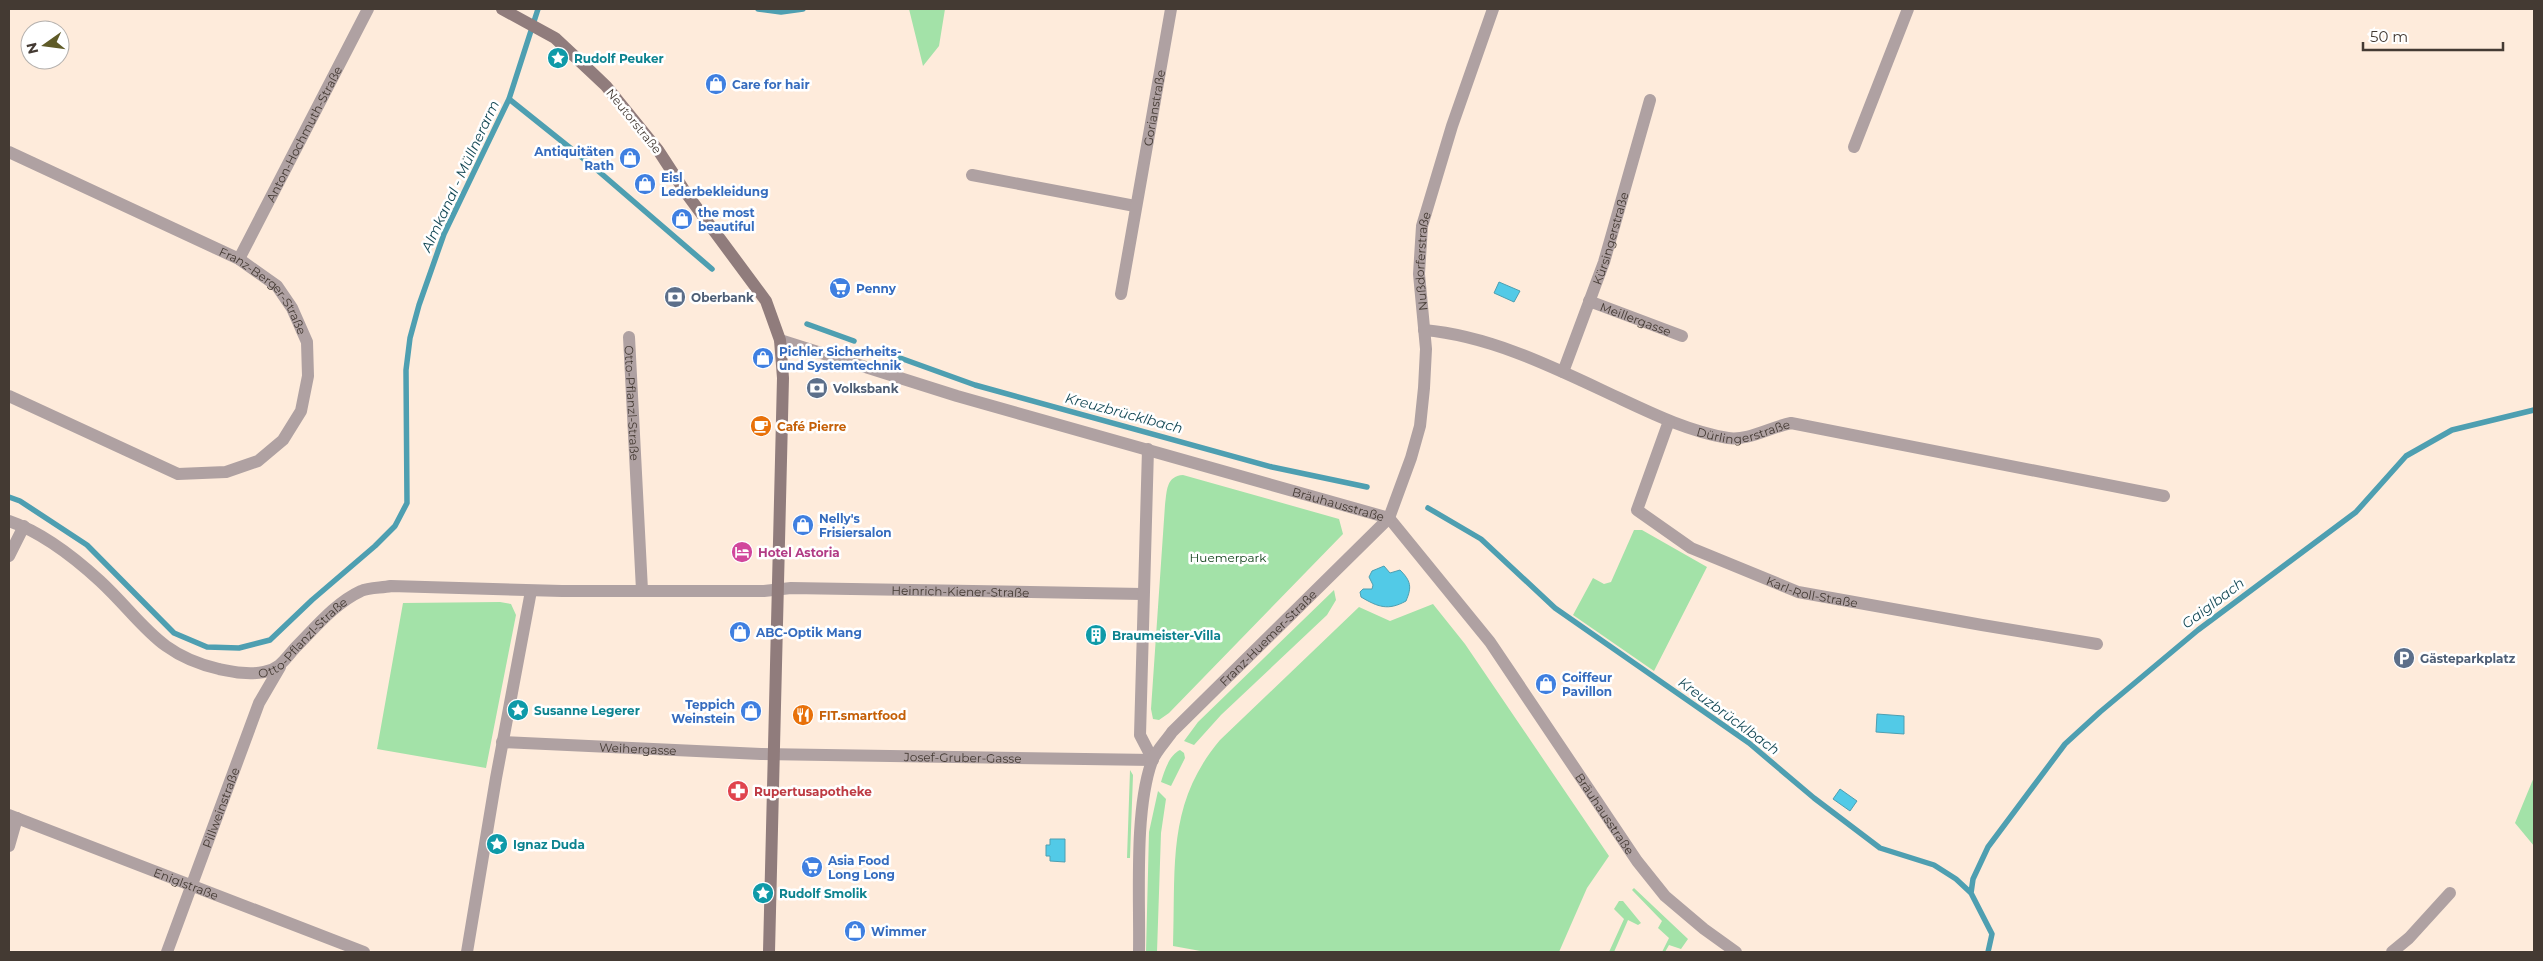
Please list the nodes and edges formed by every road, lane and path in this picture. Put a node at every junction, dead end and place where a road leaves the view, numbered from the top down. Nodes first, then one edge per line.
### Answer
1 (368, 9) edge
2 (502, 9) edge
3 (1171, 9) edge
4 (1493, 9) edge
5 (1908, 9) edge
6 (1650, 100) dead end
7 (1854, 147) dead end
8 (9, 152) edge
9 (972, 175) dead end
10 (1135, 206) junction
11 (239, 259) junction
12 (1121, 294) dead end
13 (1589, 301) junction
14 (1424, 330) junction
15 (1682, 336) dead end
16 (629, 337) dead end
17 (780, 340) junction
18 (1563, 372) junction
19 (9, 396) edge
20 (1669, 421) junction
21 (1148, 449) junction
22 (2164, 496) dead end
23 (1389, 518) junction
24 (9, 521) edge
25 (24, 526) junction
26 (9, 556) edge
27 (778, 589) junction
28 (642, 590) junction
29 (531, 591) junction
30 (1144, 594) junction
31 (2097, 644) dead end
32 (280, 667) junction
33 (502, 742) junction
34 (774, 754) junction
35 (1153, 760) junction
36 (13, 816) edge
37 (9, 846) edge
38 (190, 886) junction
39 (2450, 893) dead end
40 (168, 952) edge
41 (364, 952) edge
42 (467, 952) edge
43 (769, 952) edge
44 (1139, 952) edge
45 (1736, 952) edge
46 (2392, 952) edge

1 - 11 street, Anton-Hochmuth-Straße
2 - 17 street, Neutorstraße
3 - 10 street, Gorianstraße
4 - 14 street, Nußdorferstraße
5 - 7 street
6 - 13 street, Kürsingerstraße
8 - 11 street, Franz-Berger-Straße
9 - 10 street
10 - 12 street, Gorianstraße
11 - 19 street, Franz-Berger-Straße
13 - 15 street, Meillergasse
13 - 18 street, Kürsingerstraße
14 - 18 street, Dürlingerstraße
14 - 23 street, Nußdorferstraße
16 - 28 street, Otto-Pflanzl-Straße
17 - 21 street, Bräuhausstraße
17 - 27 street, Neutorstraße
18 - 20 street, Dürlingerstraße
20 - 22 street, Dürlingerstraße
20 - 31 street, Karl-Roll-Straße
21 - 23 street, Bräuhausstraße
21 - 30 street
23 - 35 street, Franz-Huemer-Straße
23 - 45 street, Bräuhausstraße
24 - 25 street, Otto-Pflanzl-Straße
25 - 26 street
25 - 32 street, Otto-Pflanzl-Straße
27 - 28 street, Otto-Pflanzl-Straße
27 - 30 street, Heinrich-Kiener-Straße
27 - 34 street, Neutorstraße
28 - 29 street, Otto-Pflanzl-Straße
29 - 32 street, Otto-Pflanzl-Straße
29 - 33 street
30 - 35 street
32 - 38 street, Pillweinstraße
33 - 34 street, Weihergasse
33 - 42 street
34 - 35 street, Josef-Gruber-Gasse
34 - 43 street, Neutorstraße
35 - 44 street, Franz-Huemer-Straße
36 - 37 street
36 - 38 street, Eniglstraße
38 - 40 street, Pillweinstraße
38 - 41 street, Eniglstraße
39 - 46 street

